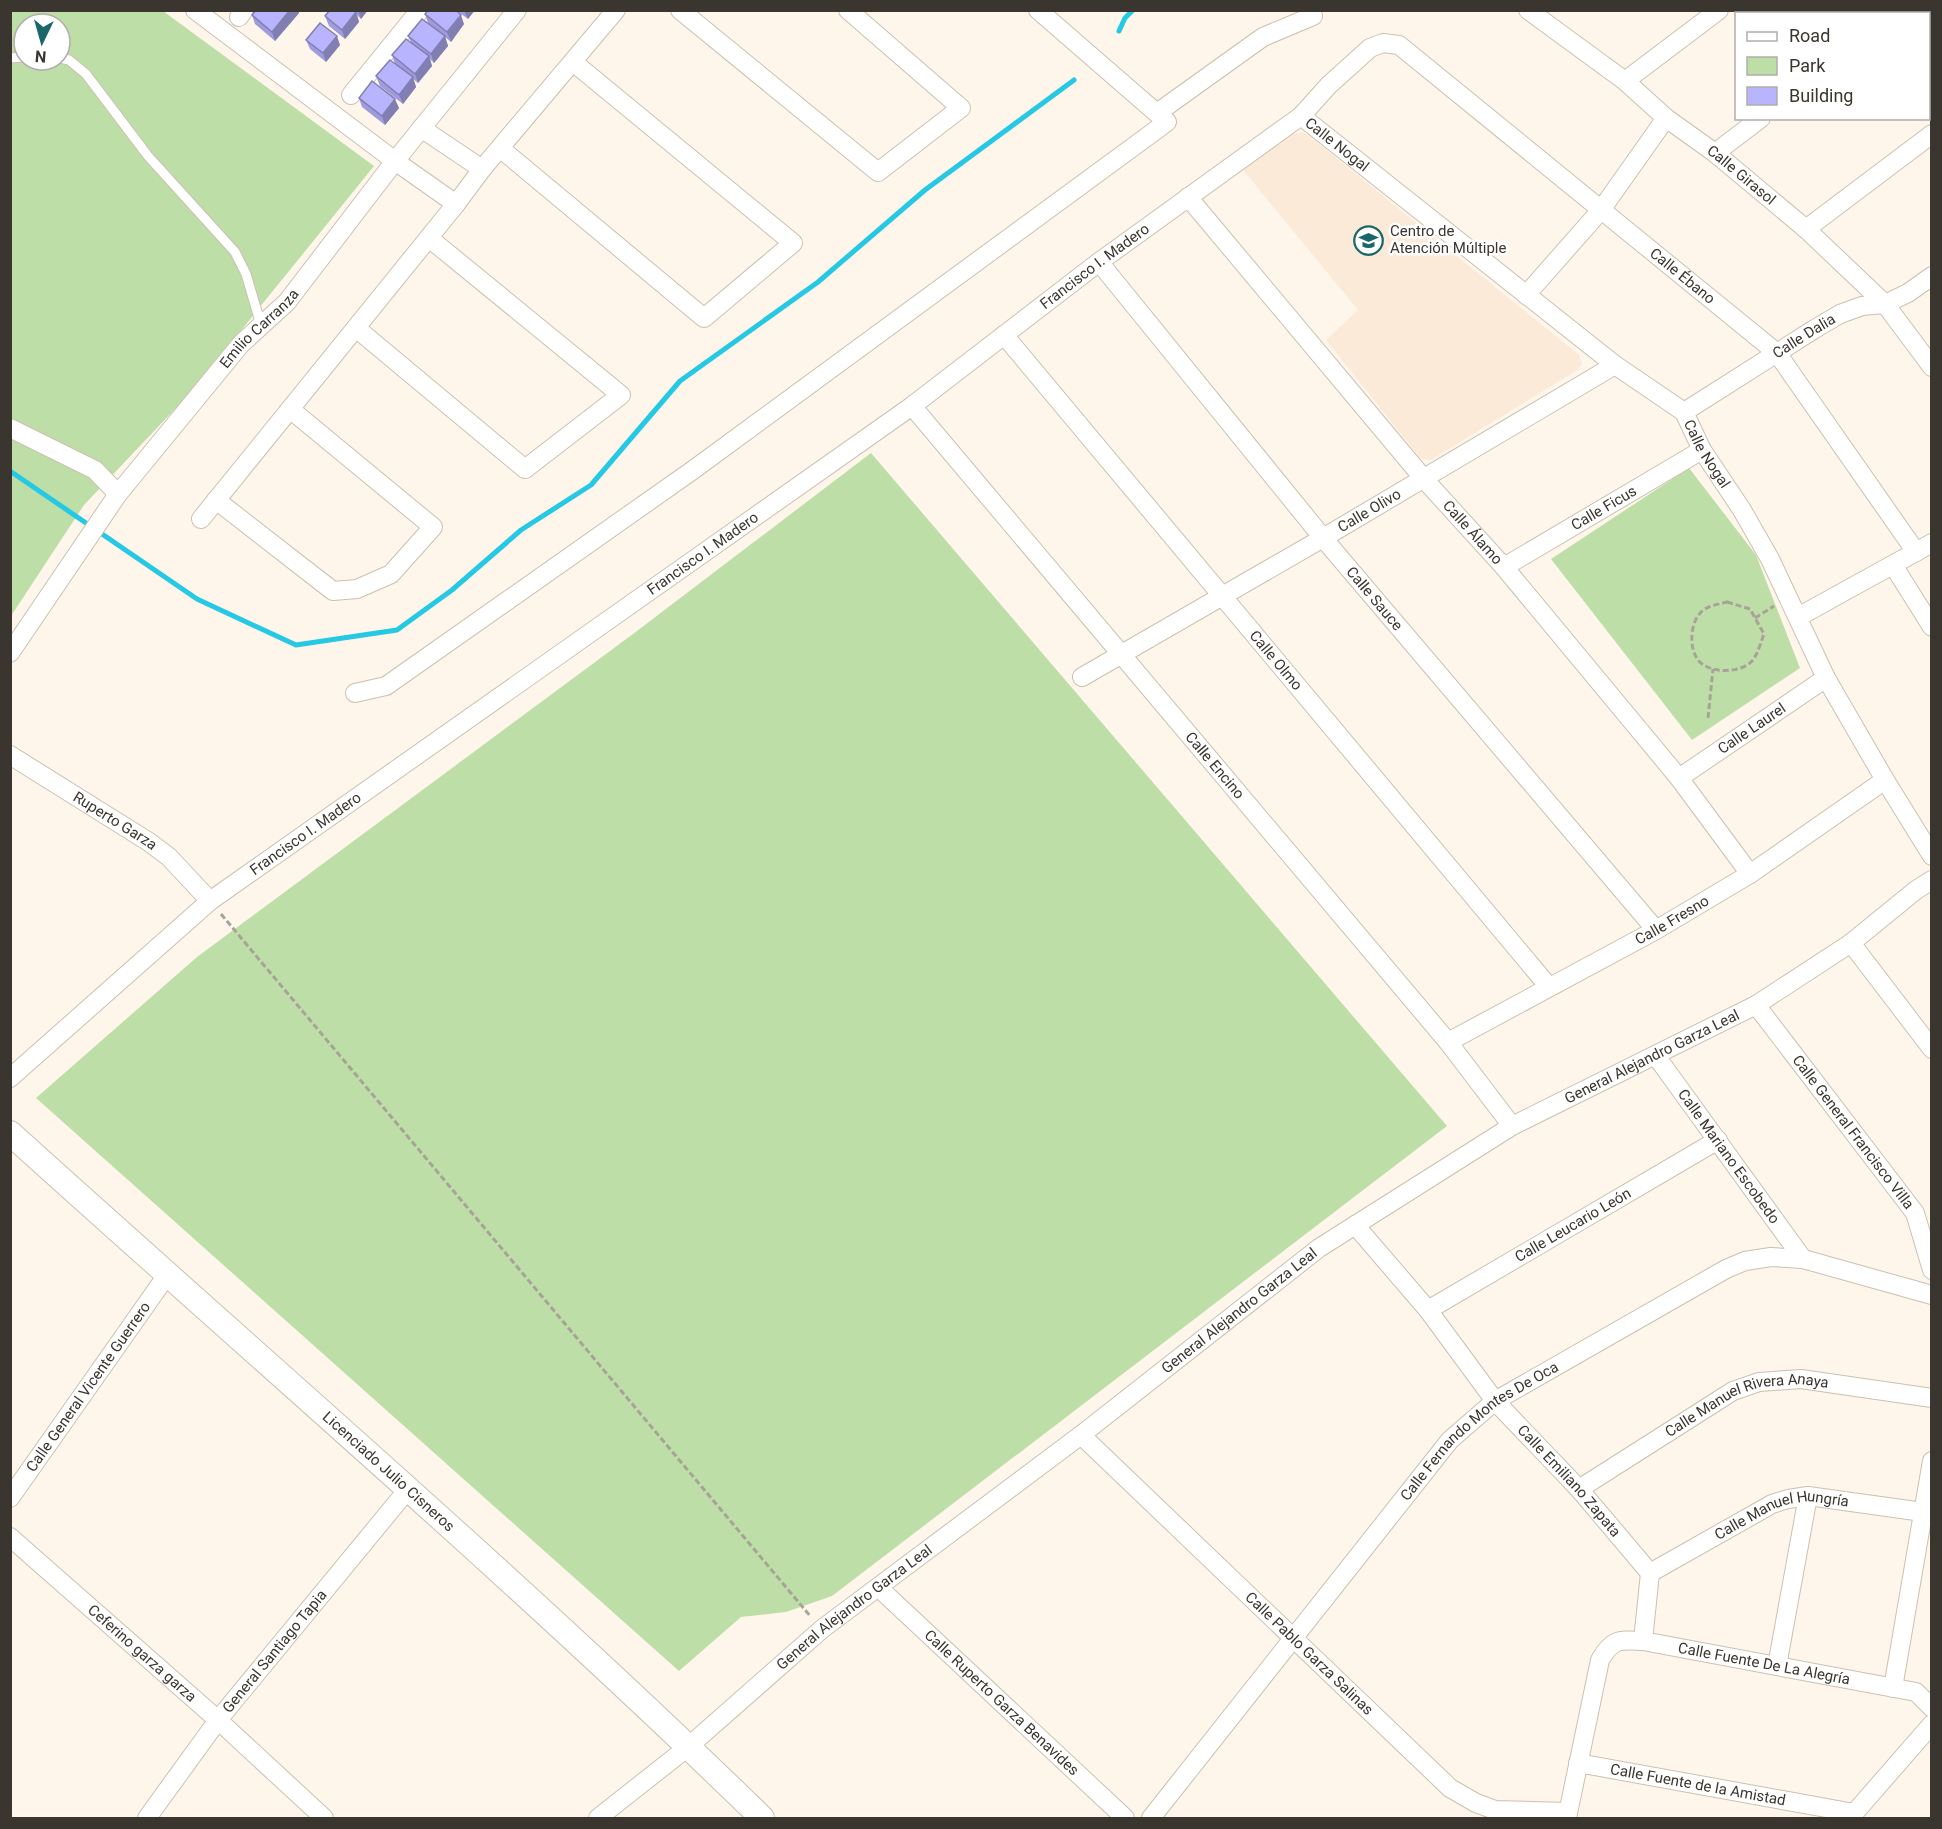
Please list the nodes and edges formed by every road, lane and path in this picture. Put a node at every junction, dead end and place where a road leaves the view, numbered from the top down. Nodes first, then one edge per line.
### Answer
1 (195, 10) edge
2 (420, 10) edge
3 (517, 10) edge
4 (616, 10) edge
5 (680, 10) edge
6 (848, 10) edge
7 (1038, 10) edge
8 (1528, 10) edge
9 (1719, 10) edge
10 (1313, 16) dead end
11 (1400, 45) joint
12 (72, 62) edge
13 (573, 62) junction
14 (1625, 81) junction
15 (351, 95) dead end
16 (1157, 113) junction
17 (1301, 117) junction
18 (1666, 118) junction
19 (1758, 120) edge
20 (421, 128) junction
21 (1932, 134) edge
22 (500, 148) junction
23 (1715, 153) junction
24 (395, 161) junction
25 (482, 169) junction
26 (1188, 197) junction
27 (456, 204) junction
28 (1601, 210) junction
29 (1806, 228) junction
30 (429, 238) junction
31 (1099, 262) junction
32 (1932, 276) edge
33 (1526, 295) junction
34 (1885, 304) junction
35 (261, 325) junction
36 (356, 328) junction
37 (1004, 335) junction
38 (1777, 353) junction
39 (1616, 365) junction
40 (1932, 367) edge
41 (912, 406) junction
42 (290, 409) junction
43 (1684, 412) junction
44 (10, 428) edge
45 (1702, 450) junction
46 (1424, 479) junction
47 (118, 494) junction
48 (216, 500) junction
49 (201, 519) dead end
50 (1323, 538) junction
51 (1924, 548) edge
52 (1893, 566) junction
53 (1504, 567) junction
54 (1221, 597) junction
55 (1787, 598) junction
56 (1798, 617) junction
57 (1755, 618) junction
58 (1932, 627) edge
59 (10, 653) edge
60 (1121, 653) junction
61 (1713, 669) junction
62 (1082, 677) dead end
63 (1826, 678) junction
64 (355, 693) dead end
65 (1708, 718) dead end
66 (10, 755) edge
67 (1679, 778) junction
68 (1884, 780) junction
69 (1932, 856) edge
70 (1750, 874) junction
71 (1932, 880) edge
72 (210, 901) junction
73 (1656, 930) junction
74 (1851, 943) junction
75 (1549, 987) junction
76 (1756, 1005) junction
77 (1448, 1042) junction
78 (1932, 1049) edge
79 (1656, 1056) junction
80 (10, 1078) edge
81 (1512, 1126) junction
82 (10, 1133) edge
83 (1718, 1140) junction
84 (1355, 1225) junction
85 (1803, 1259) junction
86 (1932, 1270) edge
87 (167, 1275) junction
88 (1932, 1295) edge
89 (1428, 1310) junction
90 (1932, 1398) edge
91 (1495, 1401) junction
92 (1081, 1435) junction
93 (1932, 1461) edge
94 (409, 1488) junction
95 (1579, 1489) junction
96 (1808, 1496) junction
97 (10, 1498) edge
98 (1923, 1512) junction
99 (10, 1537) edge
100 (1650, 1573) junction
101 (879, 1588) junction
102 (822, 1629) junction
103 (1294, 1638) junction
104 (1643, 1641) junction
105 (1777, 1666) junction
106 (1893, 1688) junction
107 (1932, 1708) edge
108 (218, 1720) junction
109 (1932, 1724) edge
110 (688, 1747) junction
111 (1578, 1763) junction
112 (1567, 1815) edge
113 (1852, 1816) edge
114 (147, 1818) edge
115 (324, 1818) edge
116 (598, 1818) edge
117 (762, 1818) edge
118 (1125, 1818) edge
119 (1151, 1818) edge

1 - 24 street
2 - 15 street
3 - 20 street, Emilio Carranza
4 - 13 street
5 - 6 street
7 - 16 street
8 - 14 street, Calle Girasol
9 - 14 street
10 - 16 street
11 - 17 street, Francisco I. Madero
11 - 28 street, Calle Ébano
12 - 35 lane
13 - 22 street
13 - 22 street
14 - 18 street, Calle Girasol
16 - 64 street
17 - 26 street, Francisco I. Madero
17 - 33 street, Calle Nogal
18 - 23 street, Calle Girasol
18 - 28 street
19 - 23 street
20 - 24 street, Emilio Carranza
20 - 25 street
21 - 29 street
22 - 25 street
23 - 29 street, Calle Girasol
24 - 27 street
24 - 35 street, Emilio Carranza
25 - 27 street
26 - 31 street, Francisco I. Madero
26 - 46 street, Calle Álamo
27 - 30 street
28 - 33 street
28 - 38 street, Calle Ébano
29 - 34 street, Calle Girasol
30 - 36 street
30 - 36 street
31 - 37 street, Francisco I. Madero
31 - 50 street, Calle Sauce
32 - 34 street, Calle Dalia
33 - 39 street, Calle Nogal
34 - 38 street, Calle Dalia
34 - 40 street, Calle Girasol
35 - 47 street, Emilio Carranza
36 - 42 street
37 - 41 street, Francisco I. Madero
37 - 54 street, Calle Olmo
38 - 43 street, Calle Dalia
38 - 51 street, Calle Ébano
39 - 43 street, Calle Nogal
39 - 46 street, Calle Olivo
41 - 60 street, Calle Encino
41 - 72 street, Francisco I. Madero
42 - 48 street
42 - 48 street
43 - 45 street, Calle Nogal
44 - 47 street
45 - 53 street, Calle Ficus
45 - 55 street, Calle Nogal
46 - 50 street, Calle Olivo
46 - 53 street, Calle Álamo
47 - 59 street, Emilio Carranza
48 - 49 street
50 - 54 street, Calle Olivo
50 - 73 street, Calle Sauce
51 - 52 street
52 - 56 street
52 - 58 street
53 - 67 street, Calle Álamo
54 - 60 street, Calle Olivo
54 - 75 street, Calle Olmo
55 - 56 street, Calle Nogal
55 - 57 path
56 - 63 street, Calle Nogal
57 - 61 path
57 - 61 path
60 - 62 street, Calle Olivo
60 - 77 street, Calle Encino
61 - 65 path
63 - 67 street, Calle Laurel
63 - 68 street, Calle Nogal
66 - 72 street, Ruperto Garza
67 - 70 street, Calle Álamo
68 - 69 street, Calle Nogal
68 - 70 street, Calle Fresno
70 - 73 street, Calle Fresno
71 - 74 street, General Alejandro Garza Leal
72 - 80 street, Francisco I. Madero
72 - 102 path
73 - 75 street, Calle Fresno
74 - 76 street, General Alejandro Garza Leal
74 - 78 street
75 - 77 street, Calle Fresno
76 - 79 street, General Alejandro Garza Leal
76 - 86 street, Calle General Francisco Villa
77 - 81 street, Calle Encino
79 - 81 street, General Alejandro Garza Leal
79 - 83 street, Calle Mariano Escobedo
81 - 84 street, General Alejandro Garza Leal
82 - 87 street, Licenciado Julio Cisneros
83 - 85 street, Calle Mariano Escobedo
83 - 89 street, Calle Leucario León
84 - 89 street, Calle Emiliano Zapata
84 - 92 street, General Alejandro Garza Leal
85 - 88 street, Calle Fernando Montes De Oca
85 - 91 street, Calle Fernando Montes De Oca
87 - 94 street, Licenciado Julio Cisneros
87 - 97 street, Calle General Vicente Guerrero
89 - 91 street, Calle Emiliano Zapata
90 - 95 street, Calle Manuel Rivera Anaya
91 - 95 street, Calle Emiliano Zapata
91 - 103 street, Calle Fernando Montes De Oca
92 - 101 street, General Alejandro Garza Leal
92 - 103 street, Calle Pablo Garza Salinas
93 - 98 street
94 - 108 street, General Santiago Tapia
94 - 110 street, Licenciado Julio Cisneros
95 - 100 street, Calle Emiliano Zapata
96 - 98 street, Calle Manuel Hungría
96 - 100 street, Calle Manuel Hungría
96 - 105 street
98 - 106 street
99 - 108 street, Ceferino garza garza
100 - 104 street
101 - 102 street, General Alejandro Garza Leal
101 - 118 street, Calle Ruperto Garza Benavides
102 - 110 street, General Alejandro Garza Leal
103 - 112 street, Calle Pablo Garza Salinas
103 - 119 street, Calle Fernando Montes De Oca
104 - 105 street, Calle Fuente De La Alegría
104 - 111 street, Calle Fuente De La Alegría
105 - 106 street, Calle Fuente De La Alegría
106 - 107 street, Calle Fuente De La Alegría
108 - 114 street, General Santiago Tapia
108 - 115 street, Ceferino garza garza
109 - 113 street
110 - 116 street, General Alejandro Garza Leal
110 - 117 street, Licenciado Julio Cisneros
111 - 112 street
111 - 113 street, Calle Fuente de la Amistad

